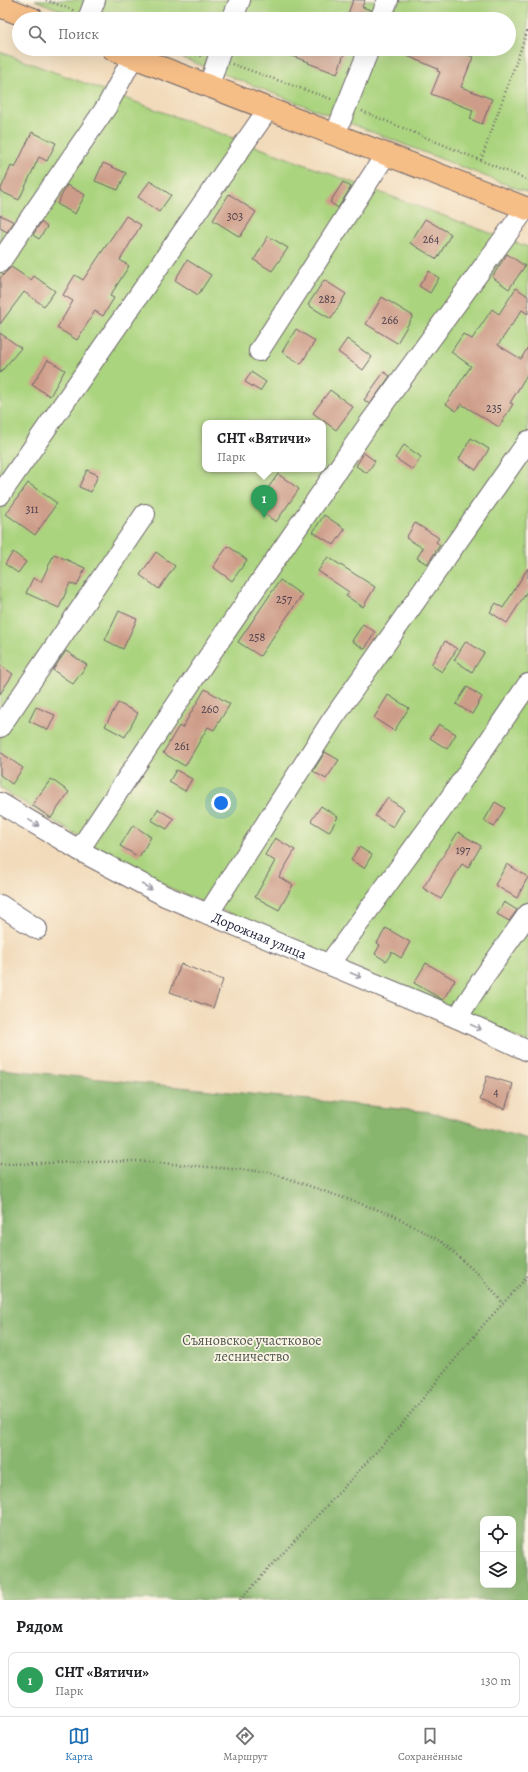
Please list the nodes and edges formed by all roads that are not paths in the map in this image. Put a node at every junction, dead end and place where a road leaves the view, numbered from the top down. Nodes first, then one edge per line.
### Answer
1 (240, 0) edge
2 (388, 0) edge
3 (1, 10) edge
4 (235, 12) edge
5 (383, 12) edge
6 (12, 13) edge
7 (219, 56) edge
8 (366, 56) edge
9 (133, 57) joint
10 (209, 86) junction
11 (269, 108) junction
12 (336, 135) junction
13 (386, 154) junction
14 (527, 208) edge
15 (0, 262) edge
16 (259, 351) dead end
17 (528, 441) edge
18 (0, 495) edge
19 (145, 514) dead end
20 (528, 684) edge
21 (0, 727) edge
22 (0, 803) edge
23 (79, 850) junction
24 (0, 905) edge
25 (208, 914) junction
26 (528, 914) edge
27 (37, 929) dead end
28 (329, 964) junction
29 (457, 1018) junction
30 (528, 1051) edge

1 - 4 street
2 - 5 street
3 - 6 main road
7 - 10 street
8 - 12 street
9 - 10 main road
9 - 15 street
10 - 11 main road
11 - 12 main road
11 - 18 street
12 - 13 main road
13 - 14 main road
13 - 16 street
14 - 23 street
17 - 25 street
19 - 21 street
20 - 28 street
22 -> 23 street, Дорожная улица
23 -> 25 street, Дорожная улица
24 - 27 street
25 - 28 street, Дорожная улица
26 - 29 street
28 -> 29 street, Дорожная улица
29 -> 30 street, Дорожная улица

